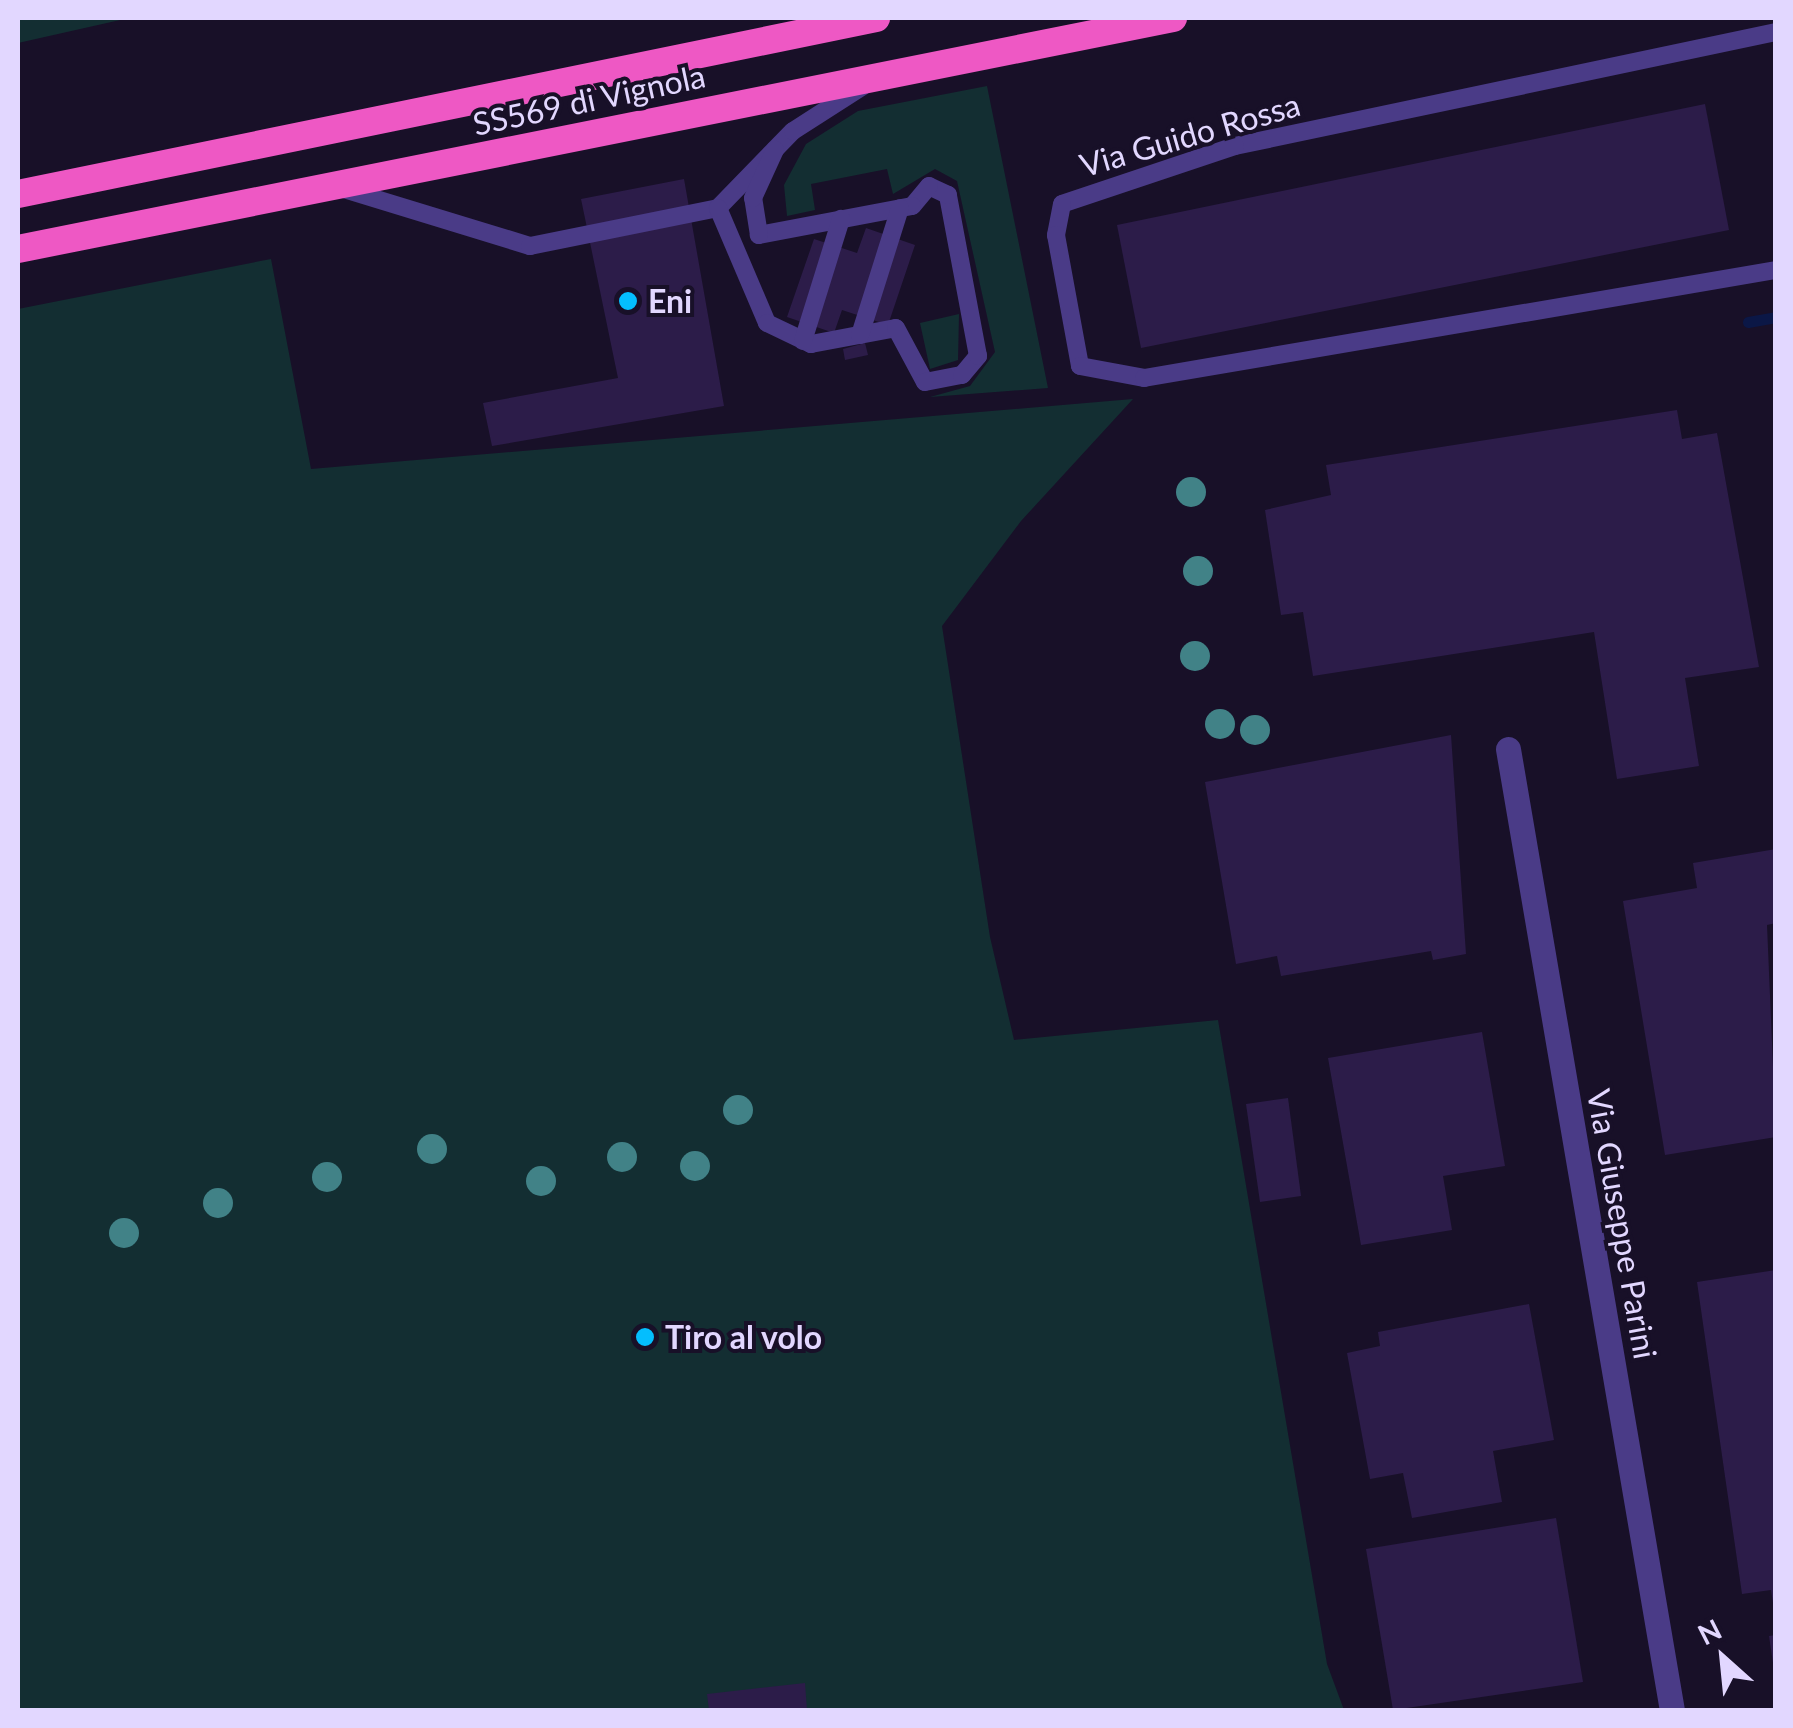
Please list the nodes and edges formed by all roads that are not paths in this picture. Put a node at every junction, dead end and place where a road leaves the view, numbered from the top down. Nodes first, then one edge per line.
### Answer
1 (876, 18) edge
2 (1174, 18) edge
3 (1776, 32) edge
4 (878, 76) junction
5 (775, 150) junction
6 (337, 187) junction
7 (18, 194) edge
8 (718, 208) junction
9 (900, 208) junction
10 (842, 220) junction
11 (18, 248) edge
12 (1776, 270) edge
13 (860, 335) junction
14 (803, 340) junction
15 (1508, 749) dead end
16 (1672, 1710) edge

1 - 7 highway, SS569 di Vignola
2 - 4 highway, SS569 di Vignola
3 - 12 lane, Via Guido Rossa
4 - 5 lane
4 - 6 highway, SS569 di Vignola
5 - 8 lane
5 - 10 lane
6 - 8 lane
6 - 11 highway, SS569 di Vignola
8 - 14 lane
9 - 10 lane
9 - 13 lane
9 - 13 lane
10 - 14 lane
13 - 14 lane
15 - 16 street, Via Giuseppe Parini

